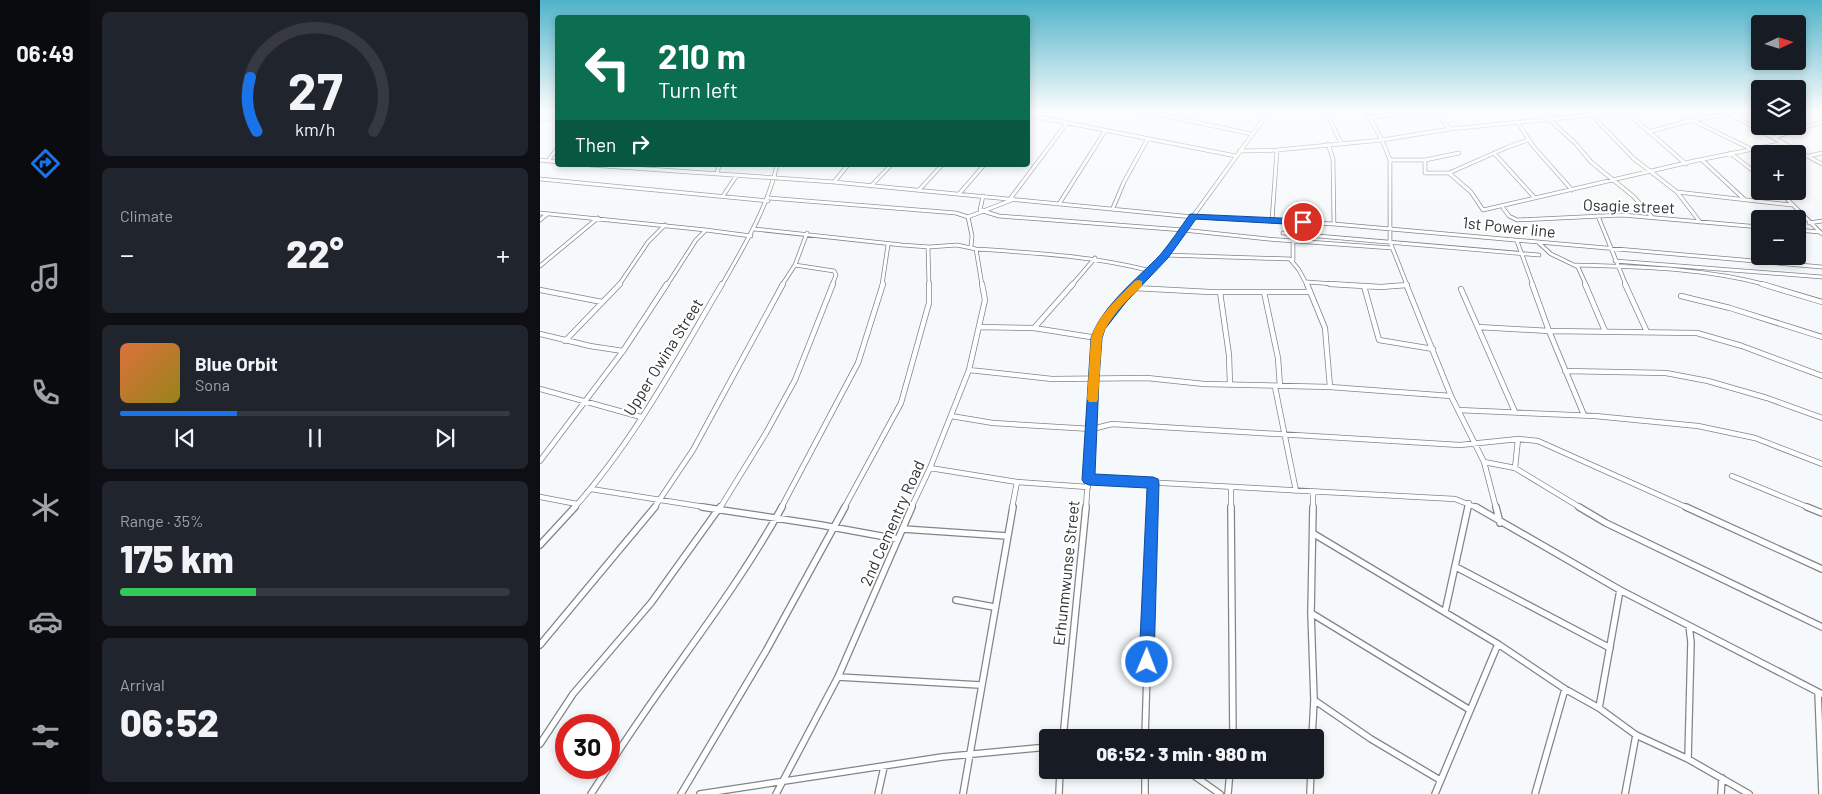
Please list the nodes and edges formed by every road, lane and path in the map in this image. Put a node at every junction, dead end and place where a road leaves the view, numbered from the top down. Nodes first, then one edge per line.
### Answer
1 (1049, 147) edge
2 (1094, 147) edge
3 (1143, 147) edge
4 (1186, 147) edge
5 (1242, 147) edge
6 (1302, 147) edge
7 (1329, 147) edge
8 (1385, 147) edge
9 (1505, 147) edge
10 (1534, 147) edge
11 (1577, 147) edge
12 (1622, 147) edge
13 (1666, 147) edge
14 (1747, 147) edge
15 (1792, 147) edge
16 (1751, 149) joint
17 (1277, 150) junction
18 (555, 151) edge
19 (1239, 151) junction
20 (1459, 152) dead end
21 (1730, 152) junction
22 (1494, 153) junction
23 (1822, 153) edge
24 (1236, 156) junction
25 (1809, 156) junction
26 (540, 160) edge
27 (1390, 160) junction
28 (1425, 160) junction
29 (1702, 160) junction
30 (548, 161) junction
31 (555, 162) edge
32 (1686, 164) junction
33 (1822, 164) edge
34 (618, 167) edge
35 (719, 167) edge
36 (776, 167) edge
37 (846, 167) edge
38 (889, 167) edge
39 (940, 167) edge
40 (982, 167) edge
41 (1751, 169) edge
42 (1450, 173) junction
43 (1652, 173) junction
44 (717, 174) junction
45 (737, 175) junction
46 (774, 177) junction
47 (540, 179) edge
48 (1614, 180) junction
49 (834, 182) junction
50 (871, 186) junction
51 (919, 190) junction
52 (1572, 190) junction
53 (1677, 192) junction
54 (958, 194) junction
55 (723, 196) junction
56 (983, 196) junction
57 (1534, 197) junction
58 (769, 199) junction
59 (1012, 199) junction
60 (1744, 199) junction
61 (1787, 200) edge
62 (1059, 204) junction
63 (1792, 205) junction
64 (1113, 208) junction
65 (1503, 208) junction
66 (982, 211) junction
67 (540, 213) edge
68 (547, 214) junction
69 (1194, 216) junction
70 (1598, 216) junction
71 (968, 217) junction
72 (598, 218) junction
73 (1652, 218) junction
74 (540, 220) edge
75 (1272, 220) junction
76 (1822, 221) edge
77 (1700, 222) junction
78 (1810, 223) junction
79 (1334, 224) junction
80 (665, 225) junction
81 (1751, 226) edge
82 (754, 229) junction
83 (1390, 229) junction
84 (706, 230) junction
85 (1183, 230) junction
86 (1806, 231) edge
87 (807, 233) junction
88 (1283, 233) dead end
89 (1820, 233) edge
90 (751, 236) junction
91 (1293, 240) junction
92 (1517, 241) junction
93 (1390, 242) junction
94 (1539, 243) junction
95 (888, 245) junction
96 (928, 248) junction
97 (974, 248) junction
98 (1392, 248) junction
99 (1610, 248) junction
100 (1521, 253) junction
101 (1538, 254) dead end
102 (1165, 255) junction
103 (1095, 258) junction
104 (1293, 260) junction
105 (1615, 261) junction
106 (795, 265) junction
107 (1576, 265) junction
108 (540, 266) edge
109 (1618, 267) junction
110 (1822, 267) edge
111 (1150, 271) junction
112 (1822, 277) edge
113 (1306, 282) junction
114 (1407, 285) junction
115 (1364, 286) junction
116 (1134, 288) junction
117 (1461, 289) dead end
118 (540, 290) edge
119 (1220, 292) junction
120 (1264, 292) junction
121 (1310, 292) junction
122 (1681, 296) dead end
123 (602, 302) junction
124 (1822, 302) edge
125 (980, 327) junction
126 (1478, 327) junction
127 (1034, 328) junction
128 (1549, 331) junction
129 (1604, 332) junction
130 (1647, 332) junction
131 (540, 334) edge
132 (1822, 337) edge
133 (1097, 338) junction
134 (565, 341) junction
135 (1433, 348) junction
136 (623, 351) junction
137 (969, 370) junction
138 (1565, 371) junction
139 (1822, 376) edge
140 (1093, 379) junction
141 (1230, 385) junction
142 (1277, 386) junction
143 (1330, 387) junction
144 (541, 390) edge
145 (1451, 396) junction
146 (586, 402) junction
147 (1458, 410) junction
148 (1515, 412) junction
149 (1584, 415) junction
150 (951, 416) junction
151 (641, 417) junction
152 (1822, 418) edge
153 (1092, 430) junction
154 (1285, 435) junction
155 (1518, 439) junction
156 (1474, 444) junction
157 (540, 462) edge
158 (1484, 462) junction
159 (1822, 464) edge
160 (930, 468) junction
161 (1515, 468) junction
162 (1732, 476) dead end
163 (1089, 480) junction
164 (1017, 482) junction
165 (1153, 483) junction
166 (1088, 487) junction
167 (591, 488) junction
168 (1231, 488) junction
169 (1296, 491) junction
170 (1313, 492) junction
171 (540, 497) edge
172 (659, 502) junction
173 (578, 504) junction
174 (1469, 504) junction
175 (719, 509) junction
176 (1822, 514) edge
177 (777, 516) junction
178 (1500, 522) junction
179 (836, 525) junction
180 (903, 529) junction
181 (1314, 534) junction
182 (1007, 536) junction
183 (897, 539) junction
184 (540, 545) edge
185 (1456, 567) junction
186 (1822, 569) edge
187 (1620, 590) junction
188 (956, 600) dead end
189 (994, 607) junction
190 (1445, 612) junction
191 (1311, 613) junction
192 (1689, 626) junction
193 (1822, 627) edge
194 (1498, 644) junction
195 (540, 645) edge
196 (1610, 648) junction
197 (838, 677) junction
198 (980, 685) junction
199 (1565, 689) junction
200 (1820, 693) edge
201 (1314, 700) junction
202 (1599, 708) junction
203 (1470, 710) junction
204 (1064, 729) edge
205 (1145, 729) edge
206 (1233, 729) edge
207 (1312, 729) edge
208 (1636, 735) junction
209 (540, 744) edge
210 (620, 748) edge
211 (1039, 749) edge
212 (969, 755) junction
213 (1688, 759) junction
214 (884, 767) junction
215 (1722, 778) junction
216 (600, 779) edge
217 (1060, 779) edge
218 (1145, 779) edge
219 (1199, 779) edge
220 (1229, 779) edge
221 (1311, 779) edge
222 (1440, 780) junction
223 (782, 783) junction
224 (591, 794) edge
225 (682, 794) edge
226 (700, 794) edge
227 (776, 794) edge
228 (878, 794) edge
229 (963, 794) edge
230 (1059, 794) edge
231 (1144, 794) edge
232 (1220, 794) edge
233 (1228, 794) edge
234 (1310, 794) edge
235 (1435, 794) edge
236 (1535, 794) edge
237 (1625, 794) edge
238 (1721, 794) edge
239 (1748, 794) edge
240 (1822, 794) edge

1 - 59 street
2 - 62 street
3 - 64 street
4 - 24 street
5 - 19 street, Erhunmwunse Street
6 - 17 street
7 - 79 street
8 - 27 street
9 - 22 street
10 - 52 street
11 - 48 street
12 - 43 street
13 - 32 street
14 - 16 street
15 - 25 street
16 - 21 street
17 - 19 street
17 - 75 street
18 - 30 street
19 - 24 street, Erhunmwunse Street
20 - 28 street
21 - 29 street
21 - 41 street
22 - 42 street
22 - 57 street
23 - 25 street
24 - 69 street, Erhunmwunse Street
25 - 33 street
26 - 30 street
27 - 28 street
27 - 83 street
28 - 42 street
29 - 32 street
29 - 60 street
30 - 31 street
32 - 43 street
34 - 44 street, 1st Power line
35 - 44 street
36 - 46 street, Upper Owina Street
37 - 49 street
38 - 50 street
39 - 51 street
40 - 54 street
42 - 65 street
43 - 48 street
43 - 53 street
44 - 45 street, 1st Power line
45 - 46 street, 1st Power line
45 - 55 street
46 - 49 street, 1st Power line
46 - 58 street, Upper Owina Street
47 - 55 street
48 - 52 street
48 - 73 street
49 - 50 street, 1st Power line
50 - 51 street, 1st Power line
51 - 54 street, 1st Power line
52 - 57 street
53 - 60 street
53 - 77 street
54 - 56 street, 1st Power line
55 - 58 street
56 - 59 street, 1st Power line
56 - 66 street
57 - 65 street
58 - 71 street
58 - 82 street, Upper Owina Street
59 - 62 street, 1st Power line
59 - 66 street
60 - 63 street
61 - 63 street
62 - 64 street, 1st Power line
63 - 78 street
64 - 69 street, 1st Power line
65 - 70 street, Osagie street
66 - 71 street
66 - 85 street
67 - 68 street
68 - 72 street
68 - 74 street
69 - 75 street, 1st Power line
69 - 85 street, Erhunmwunse Street
70 - 73 street, Osagie street
70 - 99 street
71 - 97 street, 2nd Cementry Road
72 - 80 street
72 - 108 street
73 - 77 street, Osagie street
75 - 79 street, 1st Power line
76 - 78 street
77 - 81 street, Osagie street
78 - 89 street
79 - 83 street, 1st Power line
80 - 84 street
80 - 123 street
82 - 87 street
82 - 90 street, Upper Owina Street
83 - 92 street, 1st Power line
83 - 93 street
84 - 90 street
84 - 136 street
85 - 91 street
85 - 102 street, Erhunmwunse Street
86 - 89 street
87 - 95 street
87 - 106 street
88 - 93 street
90 - 151 street, Upper Owina Street
91 - 98 street
91 - 104 street
92 - 94 street, 1st Power line
92 - 100 street
93 - 98 street
93 - 100 street
94 - 99 street, 1st Power line
94 - 107 street
95 - 96 street
95 - 177 street
96 - 97 street
96 - 179 street
97 - 103 street
97 - 125 street, 2nd Cementry Road
98 - 114 street
99 - 105 street
99 - 110 street, 1st Power line
100 - 101 street
100 - 128 street
102 - 104 street
102 - 111 street, Erhunmwunse Street
103 - 111 street
103 - 127 street
104 - 113 street
105 - 109 street
105 - 112 street
106 - 172 street
106 - 175 street
107 - 109 street
107 - 129 street
109 - 124 street
109 - 130 street
111 - 116 street, Erhunmwunse Street
113 - 115 street
113 - 121 street
114 - 115 street
114 - 135 street
115 - 135 street
116 - 119 street
116 - 133 street, Erhunmwunse Street
117 - 126 street
118 - 123 street
119 - 120 street
119 - 141 street
120 - 121 street
120 - 142 street
121 - 143 street
122 - 132 street
123 - 134 street
125 - 127 street
125 - 137 street, 2nd Cementry Road
126 - 128 street
126 - 148 street
127 - 133 street
128 - 129 street
128 - 138 street
129 - 130 street
130 - 139 street
131 - 134 street
133 - 140 street, Erhunmwunse Street
134 - 136 street
135 - 145 street
136 - 146 street
137 - 140 street
137 - 150 street, 2nd Cementry Road
138 - 149 street
138 - 152 street
140 - 141 street
140 - 153 street, Erhunmwunse Street
141 - 142 street
142 - 143 street
142 - 154 street
143 - 145 street
144 - 146 street
145 - 147 street
146 - 151 street
146 - 157 street
147 - 148 street
147 - 156 street
148 - 149 street
149 - 159 street
150 - 153 street
150 - 160 street, 2nd Cementry Road
151 - 167 street, Upper Owina Street
153 - 154 street
153 - 163 street, Erhunmwunse Street
154 - 156 street
154 - 169 street
155 - 156 street
155 - 161 street
155 - 186 street
156 - 158 street
158 - 161 street
158 - 178 street
160 - 164 street
160 - 180 street, 2nd Cementry Road
161 - 193 street
162 - 176 street
163 - 165 street
163 - 166 street, Erhunmwunse Street
164 - 166 street
164 - 182 street
165 - 168 street
165 - 205 street
166 - 204 street, Erhunmwunse Street
167 - 172 street
167 - 173 street, Upper Owina Street
168 - 169 street
168 - 206 street
169 - 170 street
170 - 174 street
170 - 181 street
171 - 173 street
172 - 175 street
172 - 195 street
173 - 184 street, Upper Owina Street
174 - 178 street
174 - 185 street
175 - 177 street
175 - 209 street
177 - 179 street
177 - 210 street
178 - 187 street
179 - 183 street
179 - 225 street
180 - 182 street
180 - 183 street, 2nd Cementry Road
181 - 190 street
181 - 191 street
182 - 189 street
183 - 197 street, 2nd Cementry Road
185 - 190 street
185 - 196 street
187 - 192 street
187 - 196 street
188 - 189 street
189 - 198 street
190 - 194 street
191 - 201 street
191 - 203 street
192 - 200 street
192 - 213 street
194 - 199 street
194 - 203 street
196 - 202 street
197 - 198 street
197 - 223 street, 2nd Cementry Road
198 - 212 street
199 - 202 street
199 - 236 street
200 - 240 street
201 - 207 street
201 - 222 street
202 - 208 street
203 - 222 street
208 - 213 street
208 - 237 street
211 - 212 street
212 - 214 street
212 - 229 street
213 - 215 street
214 - 223 street
214 - 228 street
215 - 238 street
215 - 239 street
216 - 224 street
217 - 230 street
218 - 231 street
219 - 232 street
220 - 233 street
221 - 234 street
222 - 235 street
223 - 226 street
223 - 227 street, 2nd Cementry Road

